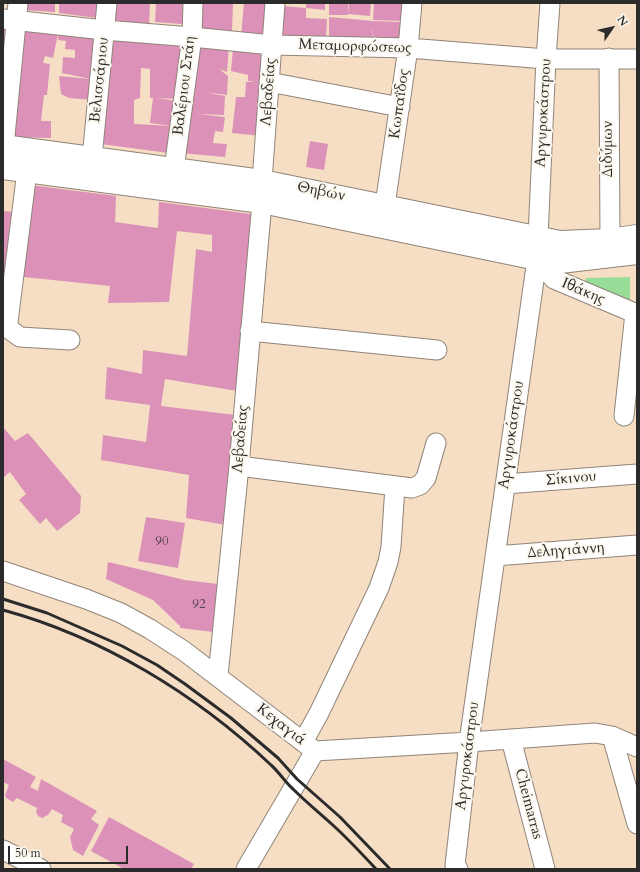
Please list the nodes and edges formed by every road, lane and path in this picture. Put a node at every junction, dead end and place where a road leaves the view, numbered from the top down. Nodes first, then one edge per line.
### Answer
1 (107, 3) edge
2 (193, 3) edge
3 (275, 3) edge
4 (412, 3) edge
5 (550, 3) edge
6 (13, 14) edge
7 (104, 30) junction
8 (192, 37) junction
9 (272, 45) junction
10 (408, 48) junction
11 (609, 58) junction
12 (546, 59) junction
13 (637, 59) edge
14 (269, 82) junction
15 (400, 107) junction
16 (4, 146) edge
17 (92, 158) junction
18 (3, 168) edge
19 (174, 169) junction
20 (27, 171) junction
21 (262, 191) junction
22 (385, 205) junction
23 (637, 236) edge
24 (610, 240) junction
25 (538, 249) junction
26 (637, 253) edge
27 (636, 313) edge
28 (250, 331) junction
29 (70, 340) dead end
30 (437, 350) dead end
31 (624, 416) dead end
32 (436, 443) dead end
33 (239, 466) junction
34 (637, 474) edge
35 (505, 484) junction
36 (395, 486) junction
37 (637, 545) edge
38 (495, 556) junction
39 (3, 571) edge
40 (218, 676) junction
41 (612, 736) junction
42 (511, 739) junction
43 (469, 742) junction
44 (309, 746) junction
45 (637, 747) edge
46 (637, 824) edge
47 (3, 850) edge
48 (457, 867) edge
49 (36, 868) edge
50 (246, 869) edge
51 (545, 869) edge

1 - 7 street, Βελισσάριου
2 - 8 street, Βαλέριου Στάη
3 - 9 street, Λεβαδείας
4 - 10 street, Κωπαΐδος
5 - 12 street, Αργυροκάστρου
6 - 7 street, Μεταμορφώσεως
6 - 16 street
7 - 8 street, Μεταμορφώσεως
7 - 17 street, Βελισσάριου
8 - 9 street, Μεταμορφώσεως
8 - 19 street, Βαλέριου Στάη
9 - 10 street, Μεταμορφώσεως
9 - 14 street, Λεβαδείας
10 - 12 street, Μεταμορφώσεως
10 - 15 street, Κωπαΐδος
11 - 12 street, Μεταμορφώσεως
11 - 13 street, Μεταμορφώσεως
11 - 24 street, Διδύμων
12 - 25 street, Αργυροκάστρου
14 - 15 street
14 - 21 street, Λεβαδείας
15 - 22 street, Κωπαΐδος
16 - 17 main road, Θηβών
17 - 19 main road, Θηβών
18 - 20 main road, Θηβών
19 - 21 main road, Θηβών
20 - 21 main road, Θηβών
20 - 29 street
21 - 22 main road, Θηβών
21 - 25 main road, Θηβών
21 - 28 street, Λεβαδείας
22 - 25 main road, Θηβών
23 - 24 main road, Θηβών
24 - 25 main road, Θηβών
25 - 26 main road, Θηβών
25 - 27 street, Ιθάκης
25 - 35 street, Αργυροκάστρου
27 - 31 street
28 - 30 street
28 - 33 street, Λεβαδείας
32 - 36 street
33 - 36 street
33 - 40 street, Λεβαδείας
34 - 35 street, Σίκινου
35 - 38 street, Αργυροκάστρου
36 - 44 street
37 - 38 street, Δεληγιάννη
38 - 43 street, Αργυροκάστρου
39 - 40 street, Κεχαγιά
40 - 44 street, Κεχαγιά
41 - 42 street, Κεχαγιά
41 - 45 street, Κεχαγιά
41 - 46 street
42 - 43 street, Κεχαγιά
42 - 51 street, Cheimarras
43 - 44 street, Κεχαγιά
43 - 48 street, Αργυροκάστρου
44 - 50 street
47 - 49 street

